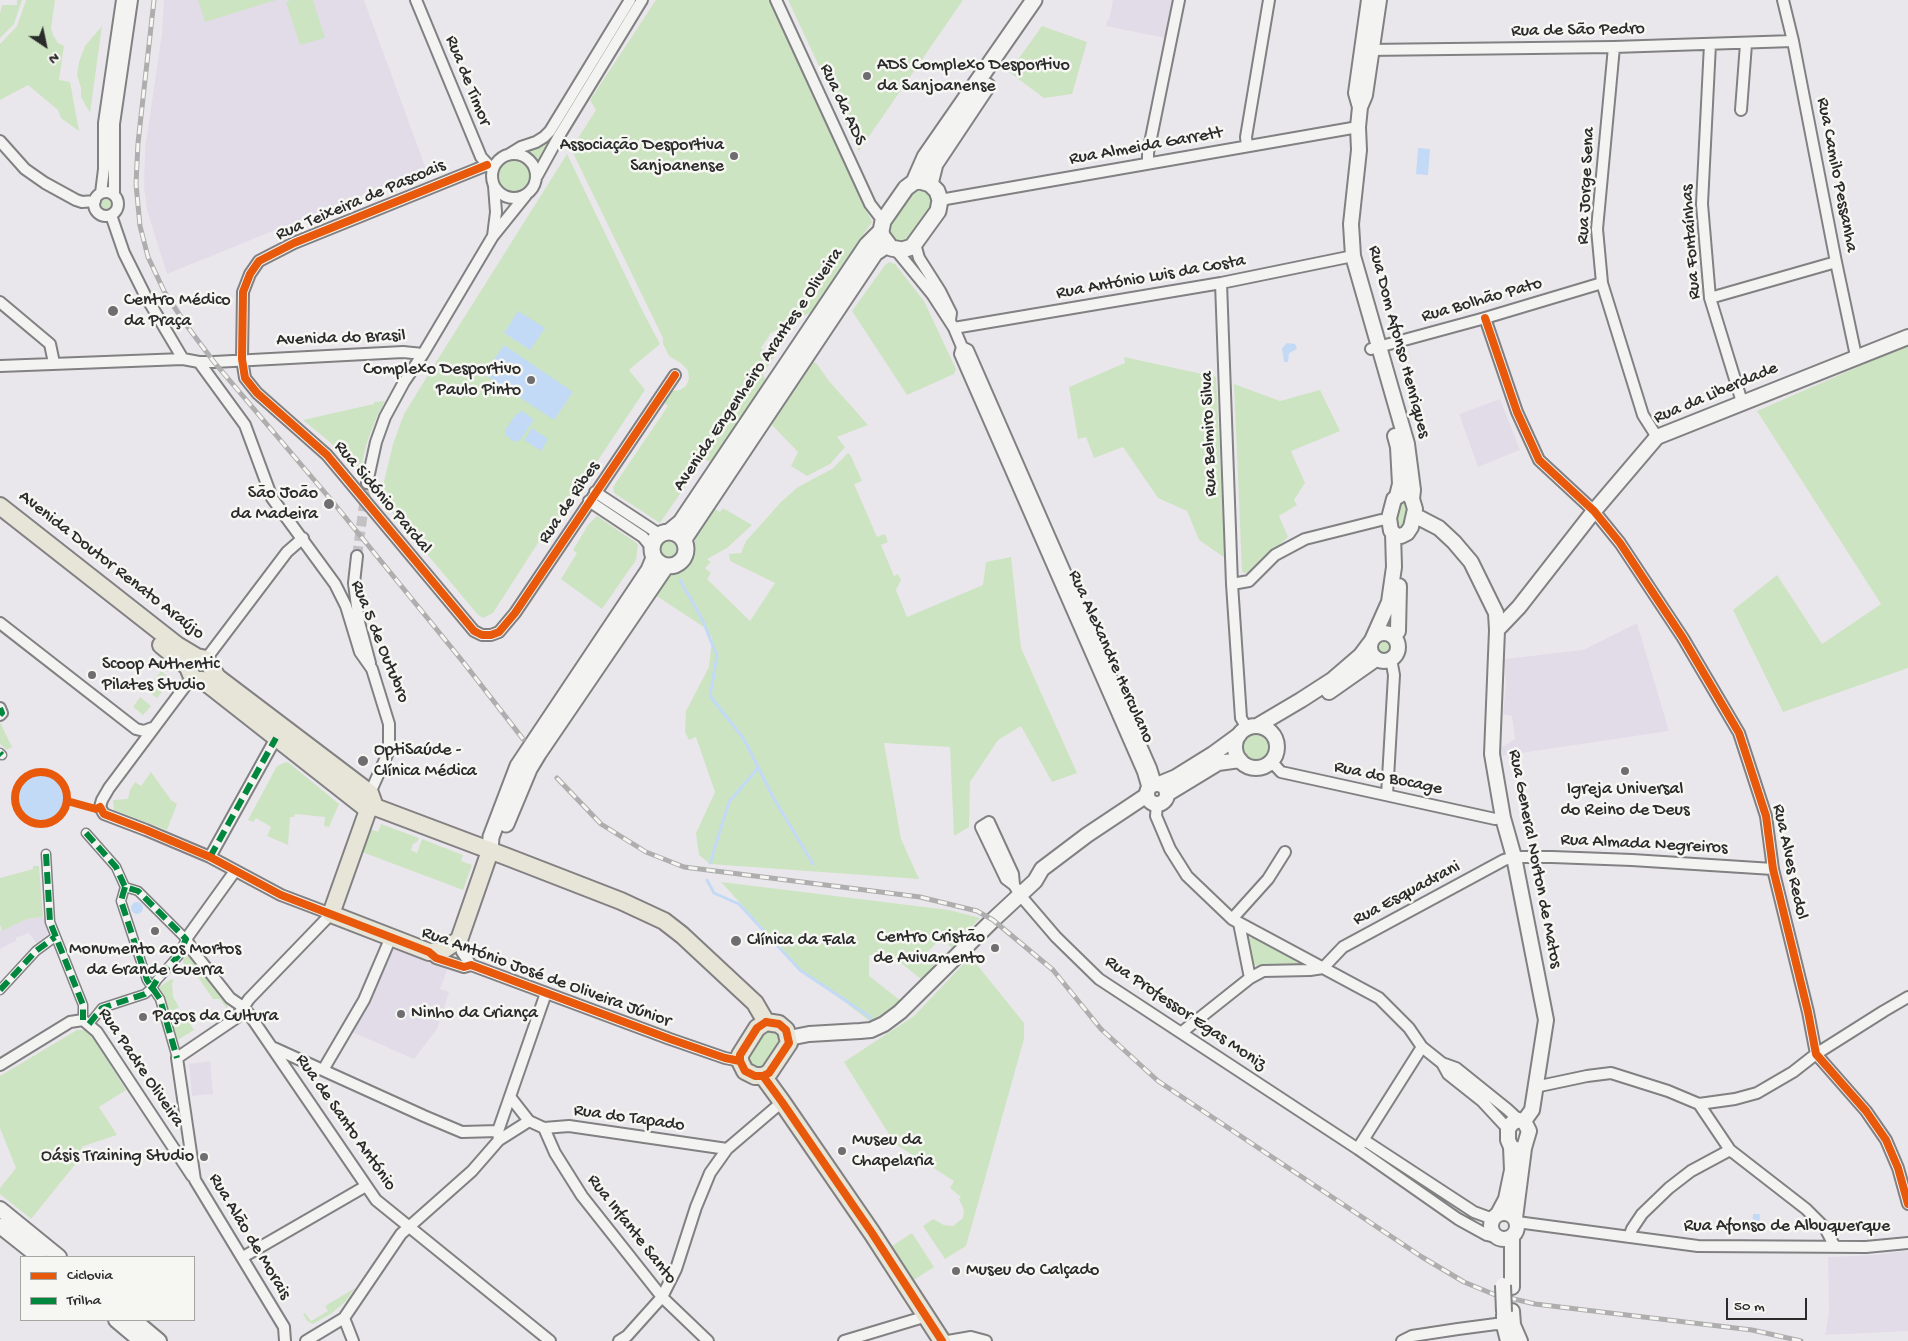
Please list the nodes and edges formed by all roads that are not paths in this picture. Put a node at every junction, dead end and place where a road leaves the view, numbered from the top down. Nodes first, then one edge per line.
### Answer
1 (122, 0) edge
2 (132, 0) edge
3 (416, 0) edge
4 (630, 0) edge
5 (642, 0) edge
6 (776, 0) edge
7 (1034, 0) edge
8 (1044, 0) edge
9 (1180, 0) edge
10 (1269, 0) edge
11 (1369, 0) edge
12 (1379, 0) edge
13 (1783, 0) edge
14 (1793, 41) junction
15 (1710, 44) junction
16 (1746, 44) junction
17 (1614, 47) junction
18 (1367, 50) junction
19 (1741, 110) dead end
20 (1357, 131) junction
21 (0, 141) edge
22 (1247, 146) junction
23 (508, 155) junction
24 (1148, 163) junction
25 (490, 167) junction
26 (537, 176) junction
27 (914, 182) junction
28 (930, 184) junction
29 (494, 185) junction
30 (114, 195) junction
31 (526, 195) junction
32 (98, 197) junction
33 (940, 200) junction
34 (111, 215) junction
35 (882, 226) junction
36 (493, 236) junction
37 (916, 244) junction
38 (892, 247) junction
39 (1349, 257) junction
40 (1836, 262) junction
41 (1602, 282) junction
42 (1221, 283) junction
43 (1710, 298) junction
44 (1, 305) edge
45 (1485, 318) junction
46 (952, 324) junction
47 (1908, 337) edge
48 (1374, 348) junction
49 (423, 354) junction
50 (1856, 356) junction
51 (183, 359) junction
52 (242, 359) junction
53 (198, 362) junction
54 (54, 363) junction
55 (0, 366) edge
56 (675, 375) dead end
57 (1742, 402) junction
58 (1657, 437) junction
59 (367, 483) tunnel mouth
60 (596, 492) junction
61 (1397, 496) junction
62 (1412, 499) junction
63 (589, 501) junction
64 (0, 506) edge
65 (1594, 511) junction
66 (1414, 515) junction
67 (0, 519) edge
68 (1381, 520) dead end
69 (1397, 534) junction
70 (303, 538) junction
71 (684, 539) junction
72 (660, 547) junction
73 (358, 556) tunnel mouth
74 (1232, 584) junction
75 (1519, 607) junction
76 (1496, 613) junction
77 (0, 623) edge
78 (1497, 630) junction
79 (482, 635) joint
80 (1394, 637) junction
81 (1371, 640) junction
82 (1376, 659) junction
83 (1391, 659) junction
84 (199, 668) junction
85 (372, 669) junction
86 (0, 708) edge
87 (0, 714) edge
88 (152, 728) junction
89 (1248, 729) junction
90 (1272, 733) junction
91 (276, 738) junction
92 (1240, 760) junction
93 (1271, 761) junction
94 (1155, 793) junction
95 (1387, 795) junction
96 (371, 804) junction
97 (1503, 818) junction
98 (86, 833) dead end
99 (490, 851) junction
100 (1285, 852) dead end
101 (46, 854) dead end
102 (210, 857) junction
103 (1514, 857) junction
104 (1773, 869) junction
105 (235, 871) junction
106 (125, 887) junction
107 (1017, 890) junction
108 (332, 914) junction
109 (1236, 921) junction
110 (55, 937) junction
111 (391, 937) junction
112 (186, 939) junction
113 (459, 940) junction
114 (429, 952) junction
115 (471, 965) junction
116 (1323, 968) junction
117 (1250, 978) junction
118 (152, 988) junction
119 (0, 990) edge
120 (546, 994) junction
121 (1908, 997) edge
122 (244, 1007) junction
123 (86, 1022) junction
124 (766, 1022) junction
125 (1182, 1032) junction
126 (789, 1038) junction
127 (1422, 1047) junction
128 (274, 1048) junction
129 (1816, 1054) junction
130 (177, 1058) junction
131 (740, 1061) junction
132 (0, 1065) edge
133 (323, 1070) junction
134 (763, 1076) junction
135 (1535, 1087) junction
136 (511, 1098) junction
137 (782, 1102) junction
138 (1699, 1104) junction
139 (529, 1121) junction
140 (1517, 1124) junction
141 (544, 1128) junction
142 (499, 1136) junction
143 (1361, 1145) junction
144 (1518, 1148) junction
145 (727, 1149) junction
146 (1730, 1150) junction
147 (195, 1180) junction
148 (366, 1186) junction
149 (1908, 1204) edge
150 (0, 1209) edge
151 (1496, 1216) junction
152 (1516, 1220) junction
153 (409, 1226) junction
154 (1, 1228) edge
155 (1628, 1237) junction
156 (1504, 1238) junction
157 (1908, 1243) edge
158 (1835, 1247) junction
159 (38, 1256) edge
160 (58, 1256) edge
161 (243, 1257) junction
162 (662, 1297) junction
163 (927, 1316) junction
164 (344, 1318) junction
165 (1508, 1318) junction
166 (117, 1321) edge
167 (135, 1321) edge
168 (141, 1341) edge
169 (159, 1341) edge
170 (285, 1341) edge
171 (306, 1341) edge
172 (354, 1341) edge
173 (550, 1341) edge
174 (619, 1341) edge
175 (708, 1341) edge
176 (844, 1341) edge
177 (942, 1341) edge
178 (948, 1341) edge
179 (986, 1341) edge
180 (1402, 1341) edge
181 (1508, 1341) edge
182 (1520, 1341) edge

1 - 32 street
2 - 30 street
3 - 25 street, Rua de Timor
4 - 23 street
5 - 26 street, Avenida do Brasil
6 - 35 street, Rua da ADS
7 - 27 main road, Avenida Engenheiro Arantes e Oliveira
8 - 28 main road
9 - 24 street
10 - 22 street
11 - 18 street, Rua Dom Afonso Henriques
12 - 18 street, Rua Dom Afonso Henriques
13 - 14 street, Rua Camilo Pessanha
14 - 16 street, Rua de São Pedro
14 - 40 street, Rua Camilo Pessanha
15 - 16 street, Rua de São Pedro
15 - 17 street, Rua de São Pedro
15 - 43 street, Rua Fontaínhas
16 - 19 street
17 - 18 street, Rua de São Pedro
17 - 41 street, Rua Jorge Sena
18 - 20 street, Rua Dom Afonso Henriques
20 - 22 street, Rua Almeida Garrett
20 - 39 street, Rua Dom Afonso Henriques
21 - 32 street
22 - 24 street, Rua Almeida Garrett
23 - 25 street
23 - 26 street
24 - 33 street, Rua Almeida Garrett
25 - 29 street, Avenida do Brasil
25 - 52 street, Rua Teixeira de Pascoais
26 - 31 street, Avenida do Brasil
27 - 28 main road
27 - 35 main road, Avenida Engenheiro Arantes e Oliveira
28 - 33 main road
29 - 31 street
29 - 36 street, Avenida do Brasil
30 - 32 street
30 - 34 street
31 - 36 street, Avenida do Brasil
32 - 34 street
33 - 37 main road
34 - 51 street
35 - 38 main road
35 - 72 main road, Avenida Engenheiro Arantes e Oliveira
36 - 49 street, Avenida do Brasil
37 - 38 main road, Avenida Engenheiro Arantes e Oliveira
37 - 46 street, Rua Alexandre Herculano
38 - 46 street, Rua Alexandre Herculano
38 - 71 main road, Avenida Engenheiro Arantes e Oliveira
39 - 42 street, Rua António Luis da Costa
39 - 48 street, Rua Dom Afonso Henriques
40 - 43 street
40 - 50 street, Rua Camilo Pessanha
41 - 45 street, Rua Bolhão Pato
41 - 58 street, Rua Jorge Sena
42 - 46 street, Rua António Luis da Costa
42 - 74 street, Rua Belmiro Silva
43 - 57 street, Rua Fontaínhas
44 - 54 street
45 - 48 street, Rua Bolhão Pato
45 - 65 street, Rua Alves Redol
46 - 94 street, Rua Alexandre Herculano
47 - 50 street, Rua da Liberdade
48 - 61 street, Rua Dom Afonso Henriques
48 - 62 street, Rua Dom Afonso Henriques
49 - 52 street, Avenida do Brasil
49 - 59 street
50 - 57 street, Rua da Liberdade
51 - 53 street, Avenida do Brasil
51 - 54 street, Avenida do Brasil
52 - 53 street, Avenida do Brasil
52 - 79 street, Rua Sidónio Pardal
53 - 70 street, Rua 5 de Outubro
54 - 55 street, Avenida do Brasil
56 - 60 street, Rua de Ribes
57 - 58 street, Rua da Liberdade
58 - 65 street, Rua da Liberdade
60 - 63 street, Rua de Ribes
60 - 72 street, Rua de Ribes
61 - 62 street
61 - 69 street, Rua Dom Afonso Henriques
62 - 66 street, Rua Dom Afonso Henriques
63 - 72 street, Rua de Ribes
63 - 79 street, Rua de Ribes
64 - 84 main road, Avenida Doutor Renato Araújo
65 - 75 street, Rua da Liberdade
65 - 104 street, Rua Alves Redol
66 - 69 street
66 - 76 street, Rua General Norton de Matos
67 - 84 main road, Avenida Doutor Renato Araújo
68 - 74 street
69 - 80 street, Rua Dom Afonso Henriques
69 - 81 street, Rua Dom Afonso Henriques
70 - 84 street
70 - 85 street, Rua 5 de Outubro
71 - 72 main road
71 - 72 main road, Avenida Engenheiro Arantes e Oliveira
72 - 99 main road, Avenida Engenheiro Arantes e Oliveira
73 - 85 street
74 - 89 street, Rua Belmiro Silva
75 - 76 street
75 - 78 street, Rua da Liberdade
76 - 78 street, Rua General Norton de Matos
77 - 88 street
78 - 97 street, Rua General Norton de Matos
80 - 81 street
80 - 83 street, Rua Dom Afonso Henriques
81 - 82 street
81 - 89 street, Rua Dom Afonso Henriques
82 - 83 street
82 - 90 street
83 - 95 street
84 - 88 street
84 - 91 main road, Avenida Doutor Renato Araújo
84 - 96 main road, Avenida Doutor Renato Araújo
85 - 96 street, Rua 5 de Outubro
86 - 87 street
88 - 102 street, Rua António José de Oliveira Júnior
89 - 90 street
89 - 92 street
89 - 94 street, Rua Dom Afonso Henriques
90 - 93 street
91 - 96 main road, Avenida Doutor Renato Araújo
91 - 102 street
92 - 93 street, Rua Dom Afonso Henriques
92 - 94 street, Rua Dom Afonso Henriques
93 - 95 street, Rua do Bocage
94 - 107 street, Rua Dom Afonso Henriques
94 - 109 street, Rua Alexandre Herculano
95 - 97 street, Rua do Bocage
96 - 99 main road, Avenida Doutor Renato Araújo
96 - 108 main road, Rua 5 de Outubro
97 - 103 street, Rua General Norton de Matos
98 - 106 street
99 - 113 main road, Avenida Engenheiro Arantes e Oliveira
99 - 124 main road, Avenida Doutor Renato Araújo
100 - 109 street
101 - 110 street, Rua Padre Oliveira
102 - 105 street, Rua António José de Oliveira Júnior
103 - 104 street, Rua Almada Negreiros
103 - 116 street, Rua Esquadrani
103 - 135 street, Rua General Norton de Matos
104 - 129 street, Rua Alves Redol
105 - 108 street, Rua António José de Oliveira Júnior
105 - 112 street
106 - 112 street
106 - 118 street
107 - 107 street, Rua Professor Egas Moniz
107 - 125 street, Rua Professor Egas Moniz
107 - 126 street, Rua Dom Afonso Henriques
108 - 111 main road, Rua António José de Oliveira Júnior
108 - 122 street, Rua 5 de Outubro
109 - 116 street, Rua Alexandre Herculano
109 - 117 street
110 - 119 street
110 - 123 street, Rua Padre Oliveira
111 - 114 main road, Rua António José de Oliveira Júnior
111 - 133 street
112 - 118 street
112 - 122 street, Rua de Santo António
113 - 114 main road, Rua António José de Oliveira Júnior
113 - 115 street, Rua António José de Oliveira Júnior
114 - 115 street, Rua António José de Oliveira Júnior
115 - 120 street, Rua António José de Oliveira Júnior
116 - 117 street
116 - 127 street, Rua Alexandre Herculano
117 - 125 street
118 - 123 street
118 - 130 street
120 - 131 street, Rua António José de Oliveira Júnior
120 - 136 street
121 - 129 street
122 - 128 street, Rua de Santo António
122 - 130 street, Rua 5 de Outubro
123 - 132 street
123 - 147 street, Rua Padre Oliveira
124 - 126 main road
124 - 131 main road
125 - 143 street, Rua Professor Egas Moniz
126 - 134 main road
127 - 140 street, Rua Alexandre Herculano
127 - 143 street
128 - 133 street
128 - 148 street, Rua de Santo António
129 - 138 street
129 - 149 street
130 - 147 street, Rua Alão de Morais
131 - 134 main road, Rua António José de Oliveira Júnior
133 - 142 street
134 - 137 main road, Rua António José de Oliveira Júnior
135 - 138 street
135 - 140 street, Rua General Norton de Matos
136 - 139 street
136 - 142 street
137 - 145 street
137 - 163 main road, Rua António José de Oliveira Júnior
138 - 146 street
139 - 141 street, Rua do Tapado
139 - 142 street
140 - 144 street, Rua General Norton de Matos
140 - 144 street, Rua General Norton de Matos
141 - 145 street, Rua do Tapado
141 - 162 street, Rua Infante Santo
142 - 153 street
143 - 151 street, Rua Professor Egas Moniz
143 - 156 street, Rua Professor Egas Moniz
144 - 151 street, Rua General Norton de Matos
144 - 152 street, Rua General Norton de Matos
145 - 162 street
146 - 155 street
146 - 158 street
147 - 161 street, Rua Alão de Morais
148 - 153 street, Rua de Santo António
148 - 161 street
150 - 160 street
151 - 152 street
151 - 156 street
152 - 155 street, Rua Afonso de Albuquerque
152 - 156 street
153 - 164 street
153 - 173 street, Rua de Santo António
154 - 159 street
155 - 158 street, Rua Afonso de Albuquerque
156 - 165 street
157 - 158 street, Rua Afonso de Albuquerque
161 - 170 street, Rua Alão de Morais
162 - 174 street
162 - 175 street, Rua Infante Santo
163 - 176 street
163 - 177 main road, Rua António José de Oliveira Júnior
164 - 171 street
164 - 172 street
165 - 180 street
165 - 181 street
165 - 182 street
166 - 168 street
167 - 169 street
178 - 179 street

